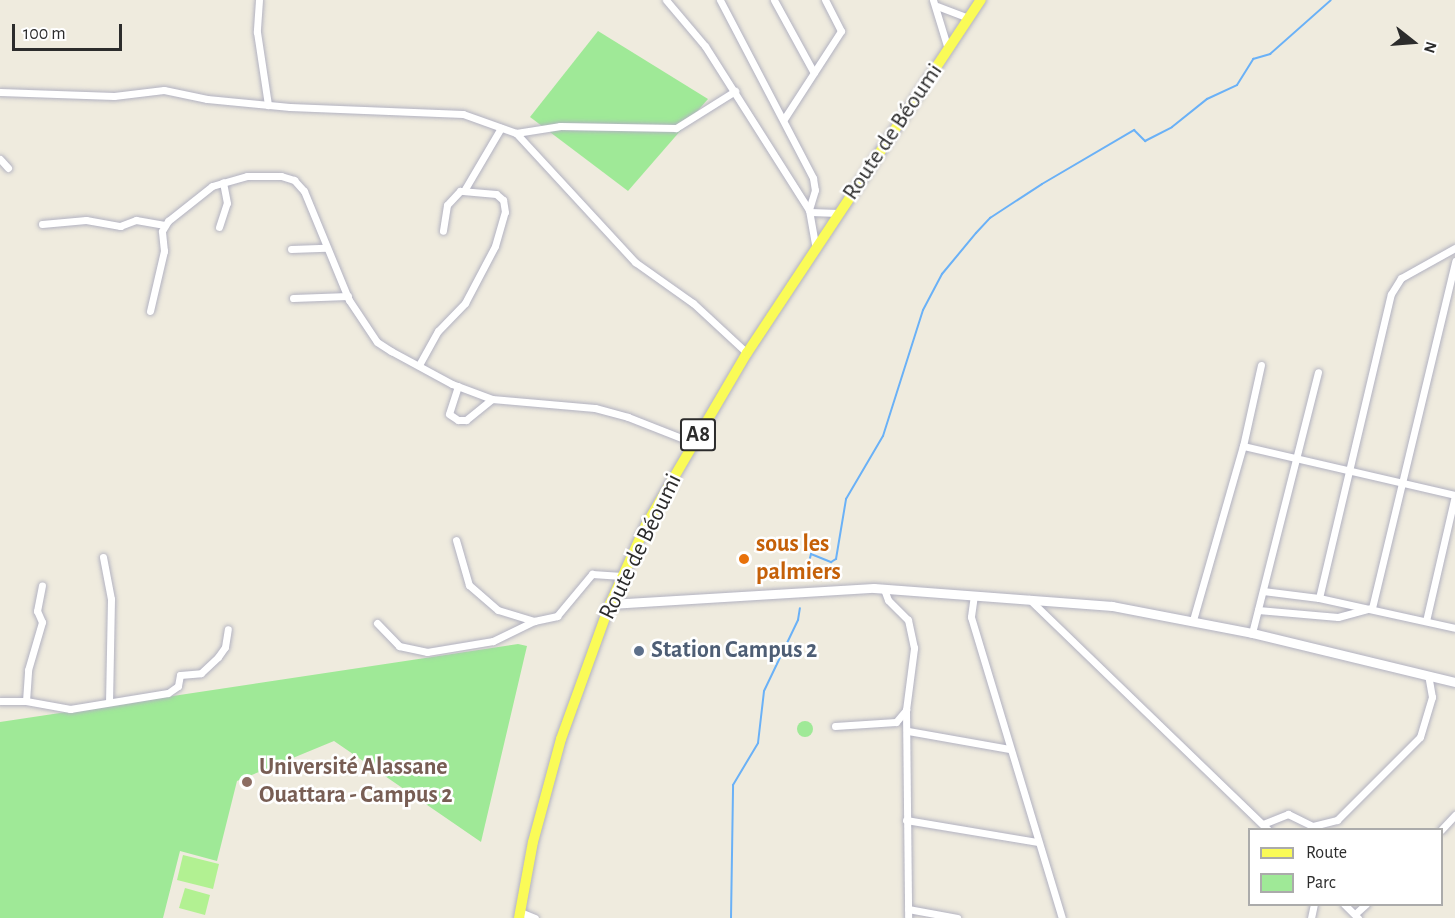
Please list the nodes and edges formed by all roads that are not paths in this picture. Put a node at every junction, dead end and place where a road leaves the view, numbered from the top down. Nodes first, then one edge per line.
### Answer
1 (259, 0) edge
2 (666, 0) edge
3 (720, 0) edge
4 (774, 0) edge
5 (825, 0) edge
6 (981, 0) edge
7 (935, 3) edge
8 (968, 18) junction
9 (948, 49) junction
10 (814, 73) junction
11 (735, 91) junction
12 (0, 92) edge
13 (268, 105) junction
14 (784, 119) junction
15 (501, 128) junction
16 (516, 133) junction
17 (0, 159) edge
18 (8, 168) dead end
19 (223, 182) junction
20 (465, 189) junction
21 (810, 211) junction
22 (838, 213) junction
23 (42, 224) dead end
24 (165, 225) junction
25 (219, 227) dead end
26 (443, 231) dead end
27 (326, 248) junction
28 (816, 248) junction
29 (1455, 248) edge
30 (291, 249) dead end
31 (1455, 261) edge
32 (348, 296) junction
33 (293, 298) dead end
34 (150, 310) dead end
35 (747, 353) junction
36 (1261, 365) dead end
37 (418, 366) junction
38 (1318, 372) dead end
39 (458, 386) junction
40 (492, 399) junction
41 (694, 443) junction
42 (1243, 446) junction
43 (1295, 459) junction
44 (1347, 469) junction
45 (1404, 481) junction
46 (1455, 495) edge
47 (456, 540) dead end
48 (103, 557) dead end
49 (621, 576) junction
50 (42, 585) dead end
51 (884, 589) junction
52 (1263, 591) junction
53 (974, 595) junction
54 (1319, 598) junction
55 (1029, 599) junction
56 (610, 604) junction
57 (1372, 609) junction
58 (1258, 610) junction
59 (1193, 620) junction
60 (534, 621) junction
61 (1426, 621) junction
62 (377, 623) dead end
63 (1455, 628) edge
64 (228, 629) dead end
65 (1252, 633) junction
66 (1428, 675) junction
67 (1455, 682) edge
68 (109, 700) junction
69 (0, 701) edge
70 (26, 701) junction
71 (906, 711) junction
72 (835, 726) dead end
73 (908, 731) junction
74 (1009, 749) junction
75 (1455, 815) edge
76 (906, 820) junction
77 (1266, 827) edge
78 (1443, 828) edge
79 (1038, 842) junction
80 (908, 909) junction
81 (519, 915) edge
82 (535, 918) edge
83 (908, 918) edge
84 (957, 918) edge
85 (1062, 918) edge

1 - 13 street
2 - 11 street
3 - 14 street
4 - 10 street
5 - 10 street
6 - 8 main road, Route de Béoumi / A8
7 - 8 street
7 - 9 street
8 - 9 main road, Route de Béoumi / A8
9 - 22 main road, Route de Béoumi / A8
10 - 14 street
11 - 16 street
11 - 21 street
12 - 13 street
13 - 15 street
14 - 21 street
15 - 16 street
15 - 20 street
16 - 35 street
17 - 18 street
19 - 24 street
19 - 25 street
19 - 27 street
20 - 26 street
20 - 37 street
21 - 22 street
21 - 28 street
22 - 28 main road, Route de Béoumi / A8
23 - 24 street
24 - 34 street
27 - 30 street
27 - 32 street
28 - 35 main road, Route de Béoumi / A8
29 - 44 street
31 - 45 street
32 - 33 street
32 - 37 street
35 - 41 main road, Route de Béoumi / A8
36 - 42 street
37 - 39 street
38 - 43 street
39 - 40 street
39 - 40 street
40 - 41 street
41 - 49 main road, Route de Béoumi / A8
42 - 43 street
42 - 59 street
43 - 44 street
43 - 52 street
44 - 45 street
44 - 54 street
45 - 46 street
45 - 57 street
46 - 61 street
47 - 60 street
48 - 68 street
49 - 56 main road, Route de Béoumi / A8
49 - 60 street
50 - 70 street
51 - 53 main road
51 - 56 main road
51 - 71 street
52 - 54 street
52 - 58 street
53 - 55 main road
53 - 74 street
54 - 57 street
55 - 59 main road
55 - 77 street
56 - 81 main road, Route de Béoumi / A8
57 - 58 street
57 - 61 street
58 - 65 street
59 - 65 main road
60 - 62 street
61 - 63 street
64 - 68 street
65 - 66 main road
66 - 67 main road
66 - 77 street
68 - 70 street
69 - 70 street
71 - 72 street
71 - 73 street
73 - 74 street
73 - 76 street
74 - 79 street
75 - 78 street
76 - 79 street
76 - 80 street
79 - 85 street
80 - 83 street
80 - 84 street
81 - 82 street

